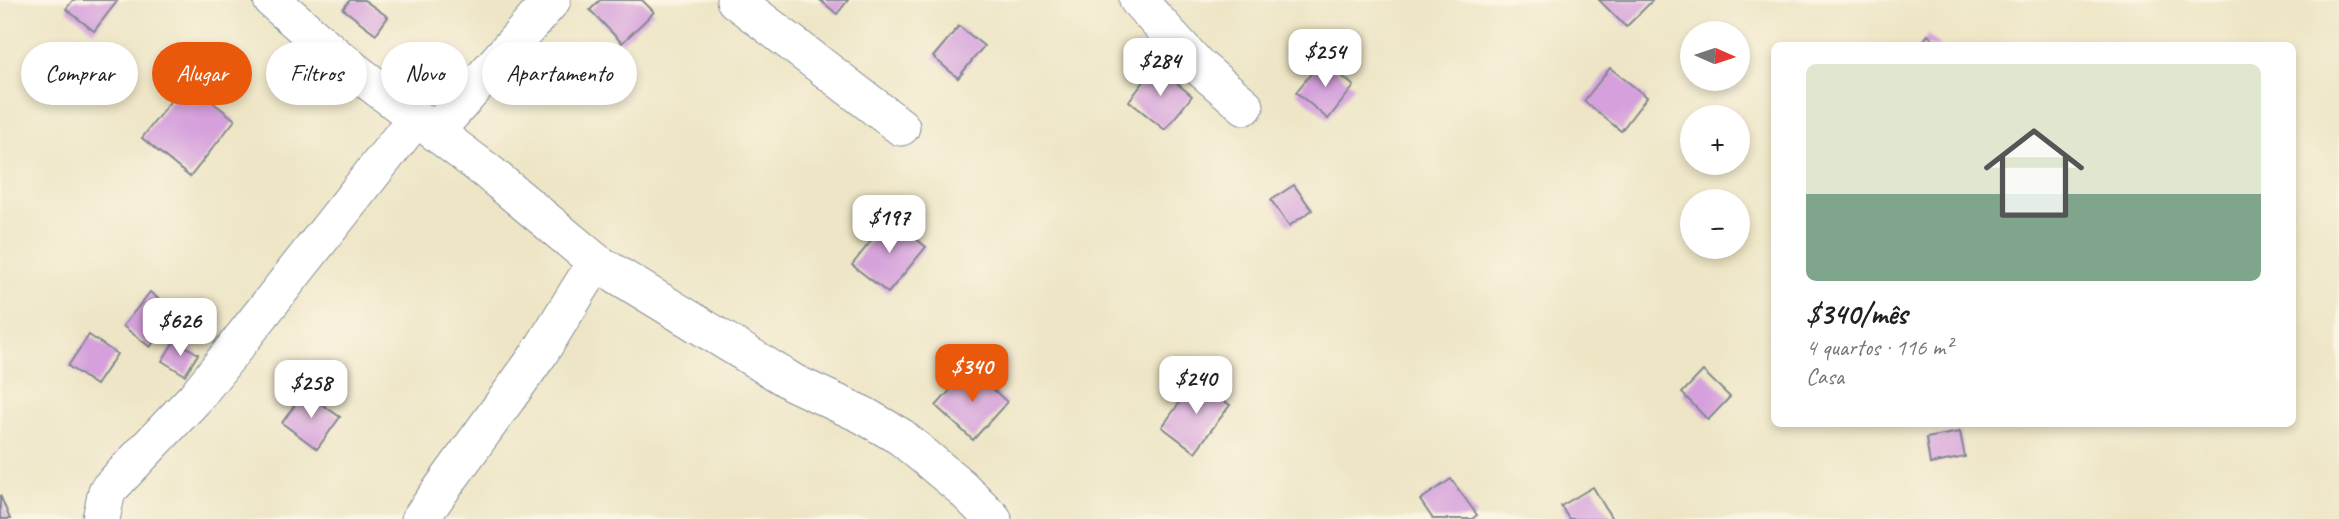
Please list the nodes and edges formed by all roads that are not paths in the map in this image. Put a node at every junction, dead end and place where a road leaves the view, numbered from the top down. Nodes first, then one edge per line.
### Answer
1 (272, 0) edge
2 (552, 0) edge
3 (735, 0) edge
4 (1138, 0) edge
5 (1245, 106) dead end
6 (426, 125) junction
7 (901, 127) dead end
8 (596, 262) junction
9 (101, 519) edge
10 (420, 519) edge
11 (993, 519) edge

1 - 6 street
2 - 6 street
3 - 7 street
4 - 5 street
6 - 8 street
6 - 9 street
8 - 10 street
8 - 11 street

